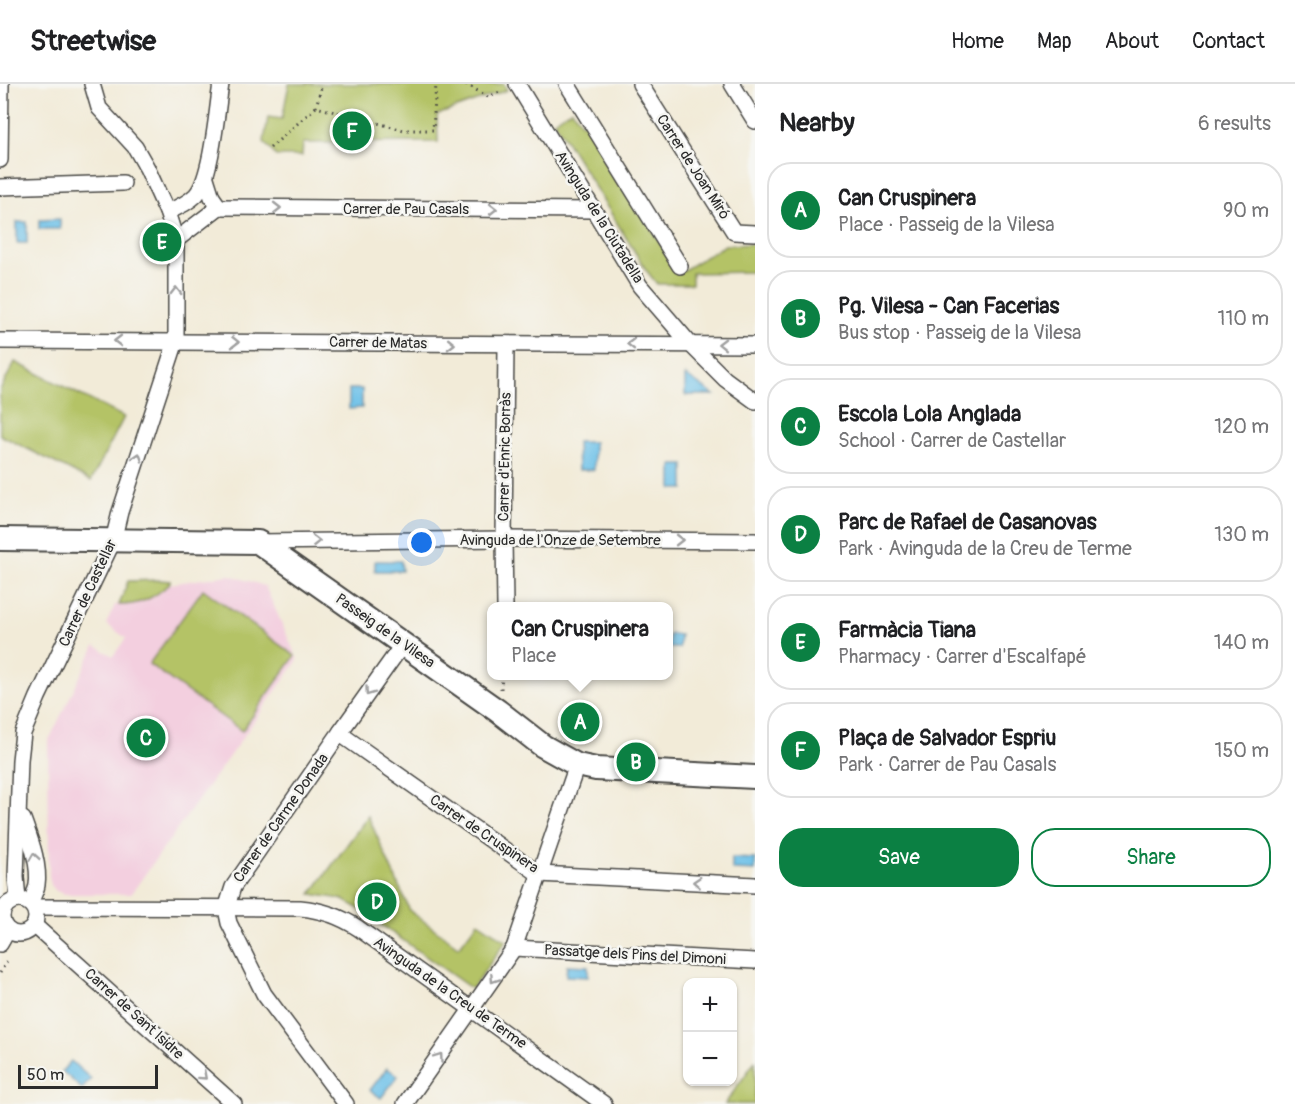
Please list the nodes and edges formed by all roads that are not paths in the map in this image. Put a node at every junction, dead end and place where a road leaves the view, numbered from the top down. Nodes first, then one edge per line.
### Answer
1 (1, 84) edge
2 (92, 84) edge
3 (221, 84) edge
4 (567, 84) edge
5 (640, 84) edge
6 (732, 84) edge
7 (518, 85) edge
8 (755, 121) edge
9 (0, 160) edge
10 (206, 178) junction
11 (123, 183) dead end
12 (0, 187) edge
13 (196, 194) junction
14 (593, 210) junction
15 (167, 212) junction
16 (209, 215) junction
17 (755, 233) edge
18 (176, 240) junction
19 (680, 266) dead end
20 (0, 341) edge
21 (176, 342) junction
22 (506, 344) junction
23 (690, 344) junction
24 (755, 345) edge
25 (755, 401) edge
26 (0, 539) edge
27 (504, 539) junction
28 (114, 541) junction
29 (755, 541) edge
30 (258, 542) junction
31 (505, 602) edge
32 (403, 644) junction
33 (341, 730) junction
34 (577, 765) junction
35 (755, 777) edge
36 (539, 874) junction
37 (755, 885) edge
38 (27, 903) junction
39 (226, 909) junction
40 (2, 913) edge
41 (34, 925) junction
42 (4, 937) edge
43 (514, 948) junction
44 (755, 961) edge
45 (473, 1010) junction
46 (234, 1104) edge
47 (346, 1104) edge
48 (405, 1104) edge
49 (604, 1104) edge

1 - 9 street
2 - 15 street, Carrer de Castellar
3 - 10 street
4 - 19 street
5 - 17 street, Carrer de Joan Miró
6 - 8 street
7 - 14 street, Avinguda de la Ciutadella
10 - 13 street
10 - 16 street
11 - 12 street
13 - 15 street
13 - 16 street
16 -> 14 street, Carrer de Pau Casals
14 - 23 street, Avinguda de la Ciutadella
15 - 16 street, Carrer de Pau Casals
15 - 18 street, Carrer de Castellar
16 - 18 street
21 -> 18 street, Carrer de Castellar
21 -> 20 street, Carrer de Matas
21 -> 22 street, Carrer de Matas
28 -> 21 street, Carrer de Castellar
23 -> 22 street, Carrer de Matas
22 - 27 street, Carrer d'Enric Borràs
24 -> 23 street, Carrer de Matas
23 - 25 street, Avinguda de la Ciutadella
26 - 28 street
27 -> 29 street, Avinguda de l'Onze de Setembre
30 -> 27 street, Avinguda de l'Onze de Setembre
27 - 31 street, Carrer d'Enric Borràs
28 - 30 street
28 - 38 street, Carrer de Castellar
30 - 32 street, Passeig de la Vilesa
32 -> 33 street
32 - 34 street, Passeig de la Vilesa
33 - 36 street, Carrer de Cruspinera
33 - 39 street, Carrer de Carme Donada
34 - 35 street, Passeig de la Vilesa
34 - 36 street
37 -> 36 street, Carrer de Cruspinera
36 - 43 street
38 - 39 street, Avinguda de la Creu de Terme
38 - 40 street
38 - 41 street
39 - 45 street, Avinguda de la Creu de Terme
39 - 47 street
40 - 42 street
41 - 42 street
41 -> 46 street, Carrer de Sant Isidre
43 - 44 street, Passatge dels Pins del Dimoni
43 -> 45 street
48 -> 45 street
45 - 49 street, Avinguda de la Creu de Terme

